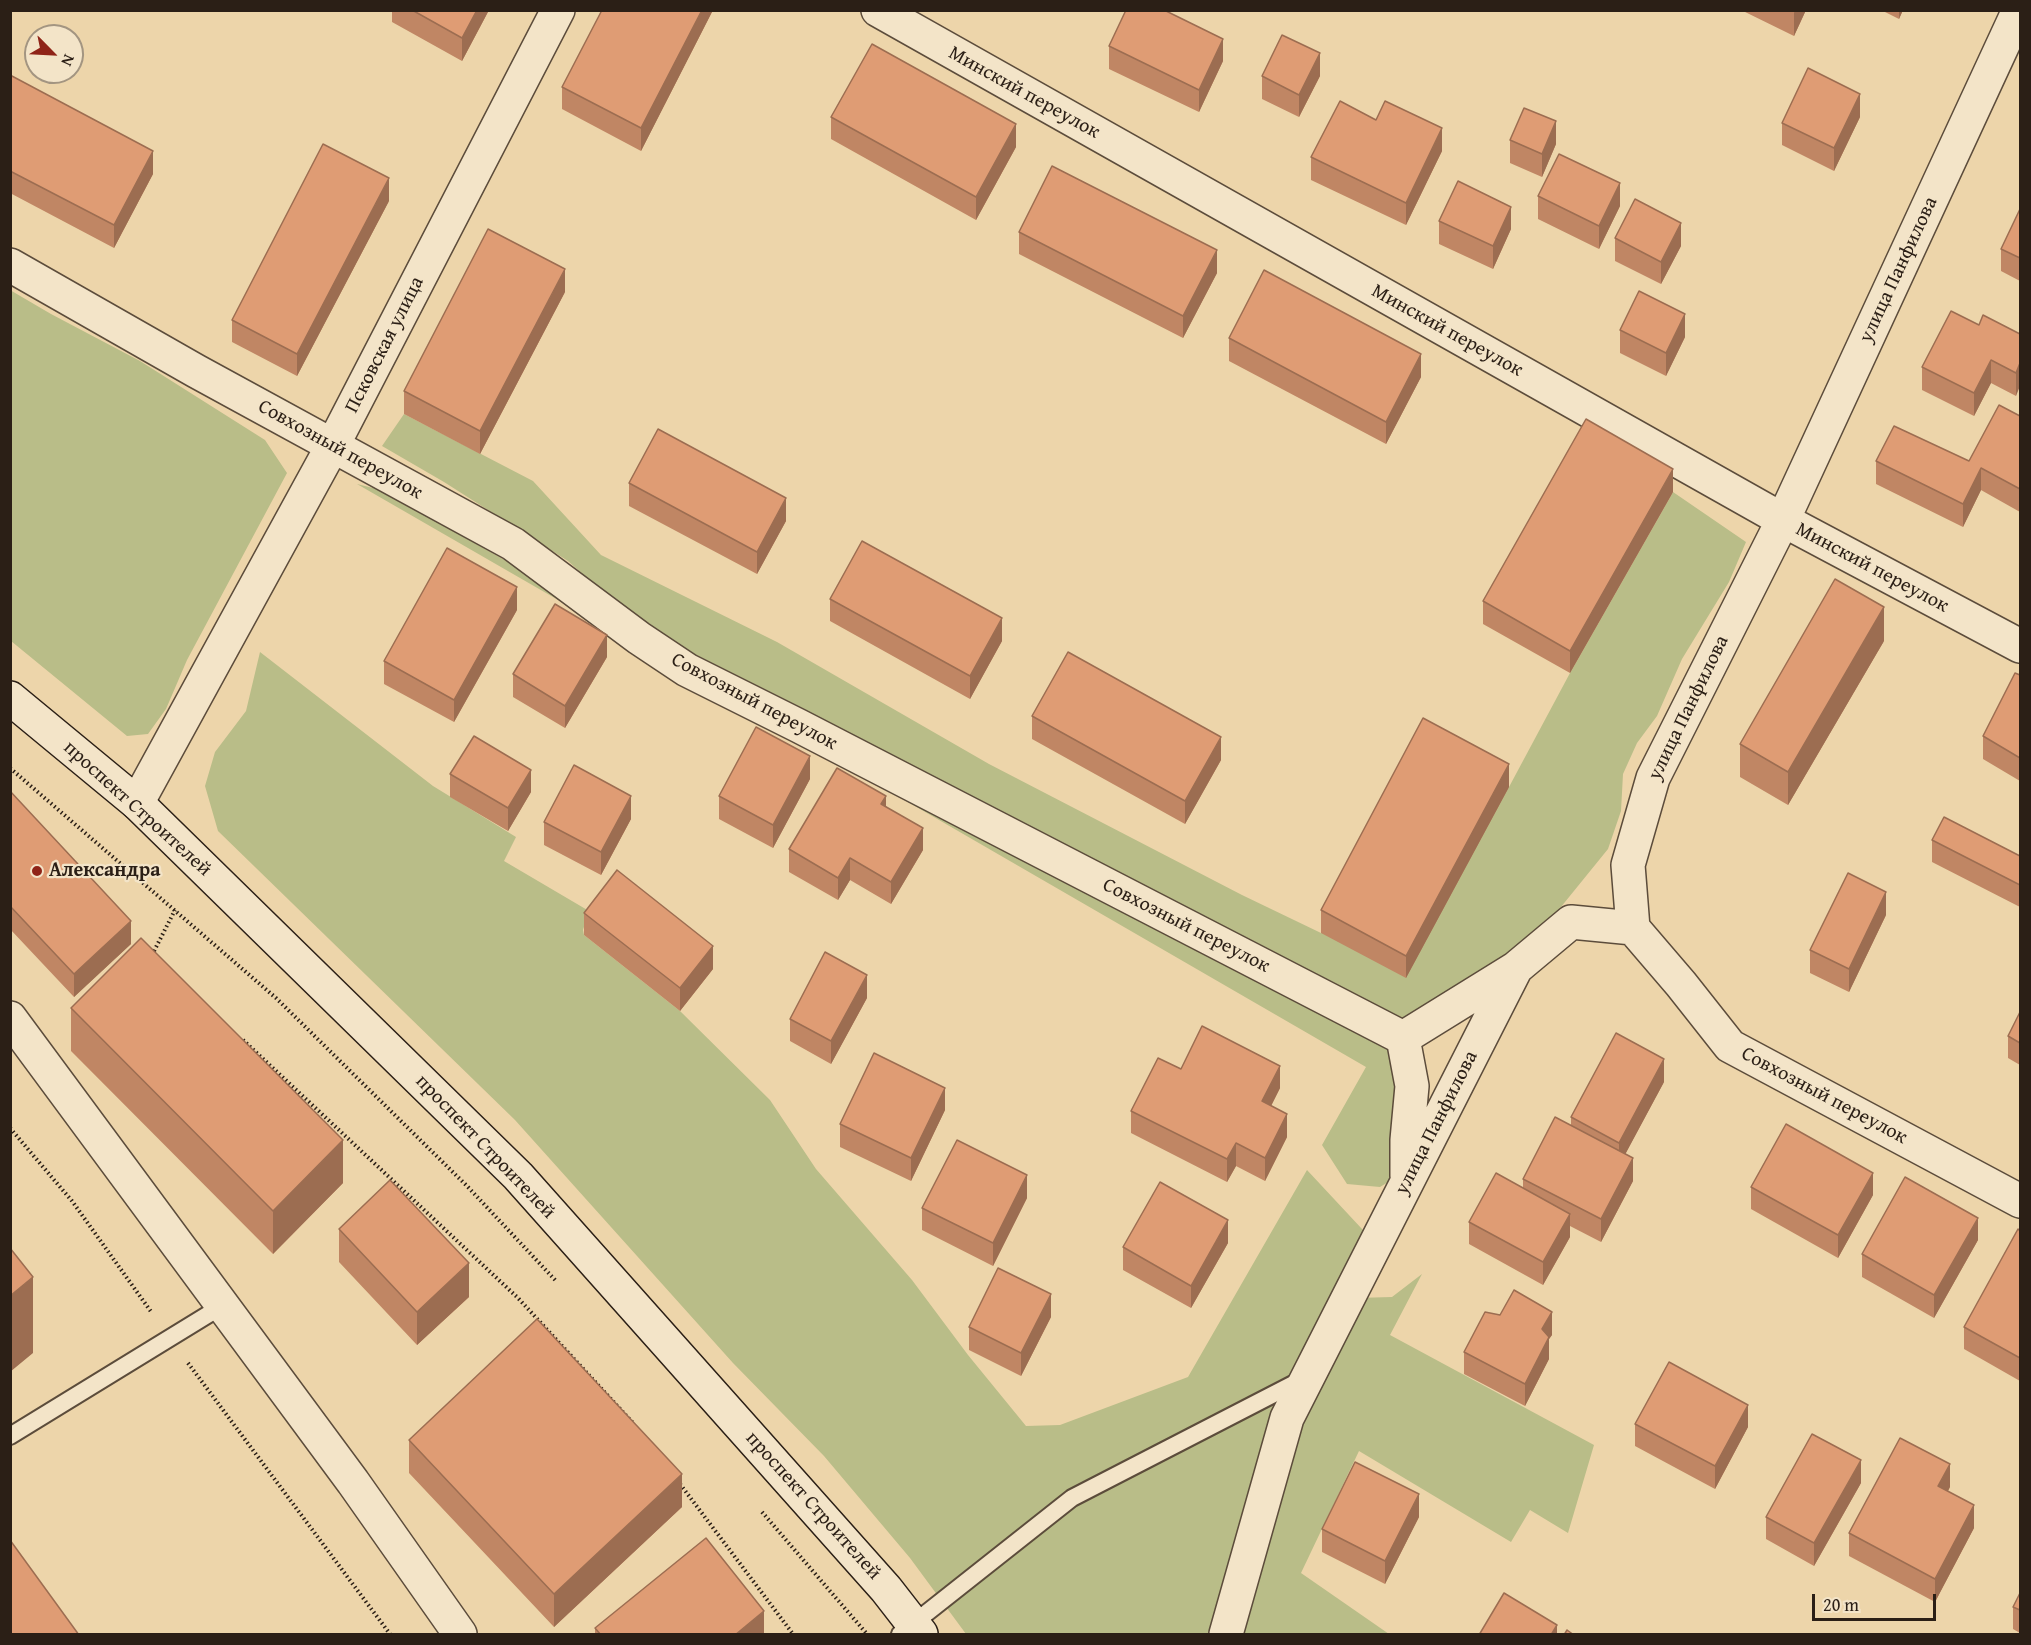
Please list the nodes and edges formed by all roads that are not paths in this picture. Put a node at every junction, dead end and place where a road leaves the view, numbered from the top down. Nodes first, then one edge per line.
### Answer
1 (558, 10) edge
2 (878, 10) edge
3 (2019, 10) edge
4 (10, 265) edge
5 (333, 446) junction
6 (1783, 520) junction
7 (2020, 646) edge
8 (10, 698) edge
9 (137, 803) junction
10 (1633, 928) junction
11 (1516, 968) junction
12 (10, 1018) edge
13 (1403, 1038) junction
14 (1407, 1183) junction
15 (2020, 1202) edge
16 (222, 1306) junction
17 (1309, 1375) junction
18 (10, 1436) edge
19 (911, 1631) edge
20 (460, 1635) edge
21 (1226, 1635) edge

1 - 5 street, Псковская улица
2 - 6 street, Минский переулок
3 - 6 street, улица Панфилова
4 - 5 street, Совхозный переулок
5 - 9 street, Псковская улица
5 - 13 street, Совхозный переулок
6 - 7 street, Минский переулок
6 - 10 street, улица Панфилова
8 - 9 street, проспект Строителей
9 - 19 street, проспект Строителей
10 - 11 street, улица Панфилова
10 - 15 street, Совхозный переулок
11 - 13 street
11 - 14 street, улица Панфилова
12 - 16 street
13 - 14 street
14 - 17 street, улица Панфилова
16 - 18 lane
16 - 20 street
17 - 19 lane
17 - 21 street, улица Панфилова

